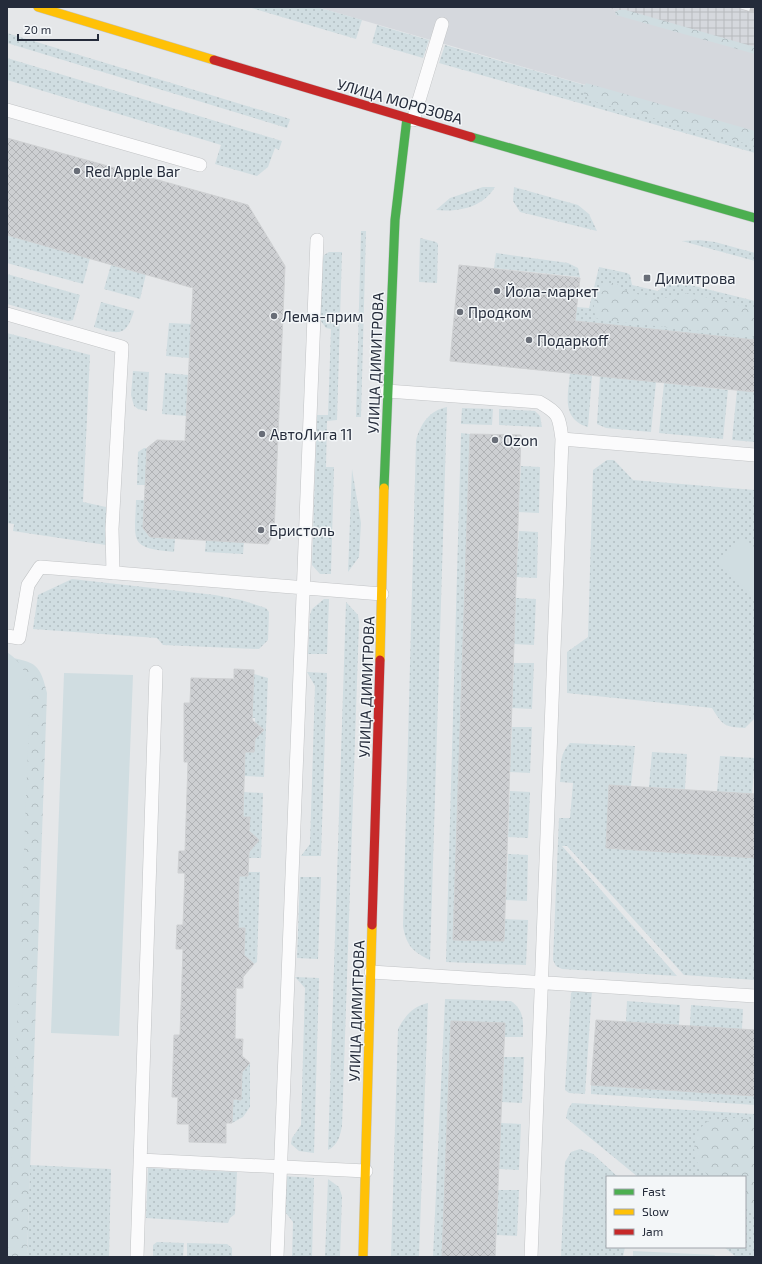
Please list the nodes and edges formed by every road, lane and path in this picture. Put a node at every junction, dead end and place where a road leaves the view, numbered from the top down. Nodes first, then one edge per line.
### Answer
1 (38, 7) edge
2 (442, 24) dead end
3 (7, 110) edge
4 (410, 119) junction
5 (200, 165) dead end
6 (755, 218) edge
7 (317, 240) dead end
8 (7, 314) edge
9 (387, 391) junction
10 (562, 439) junction
11 (755, 455) edge
12 (113, 573) junction
13 (302, 588) junction
14 (382, 594) junction
15 (7, 636) edge
16 (156, 672) dead end
17 (371, 972) junction
18 (541, 982) junction
19 (755, 996) edge
20 (140, 1160) junction
21 (280, 1167) junction
22 (366, 1171) junction
23 (137, 1257) edge
24 (276, 1257) edge
25 (363, 1257) edge
26 (531, 1257) edge

1 - 4 street, УЛИЦА МОРОЗОВА
2 - 4 lane
3 - 5 lane
4 - 6 street, УЛИЦА МОРОЗОВА
4 - 9 street, УЛИЦА ДИМИТРОВА
7 - 13 lane
8 - 12 lane
9 - 10 lane
9 - 14 street, УЛИЦА ДИМИТРОВА
10 - 11 lane
10 - 18 lane
12 - 13 lane
12 - 15 lane
13 - 14 lane
13 - 21 lane
14 - 17 street, УЛИЦА ДИМИТРОВА
16 - 20 lane
17 - 18 lane
17 - 22 street, УЛИЦА ДИМИТРОВА
18 - 19 lane
18 - 26 lane
20 - 21 lane
20 - 23 lane
21 - 22 lane
21 - 24 lane
22 - 25 street, УЛИЦА ДИМИТРОВА

